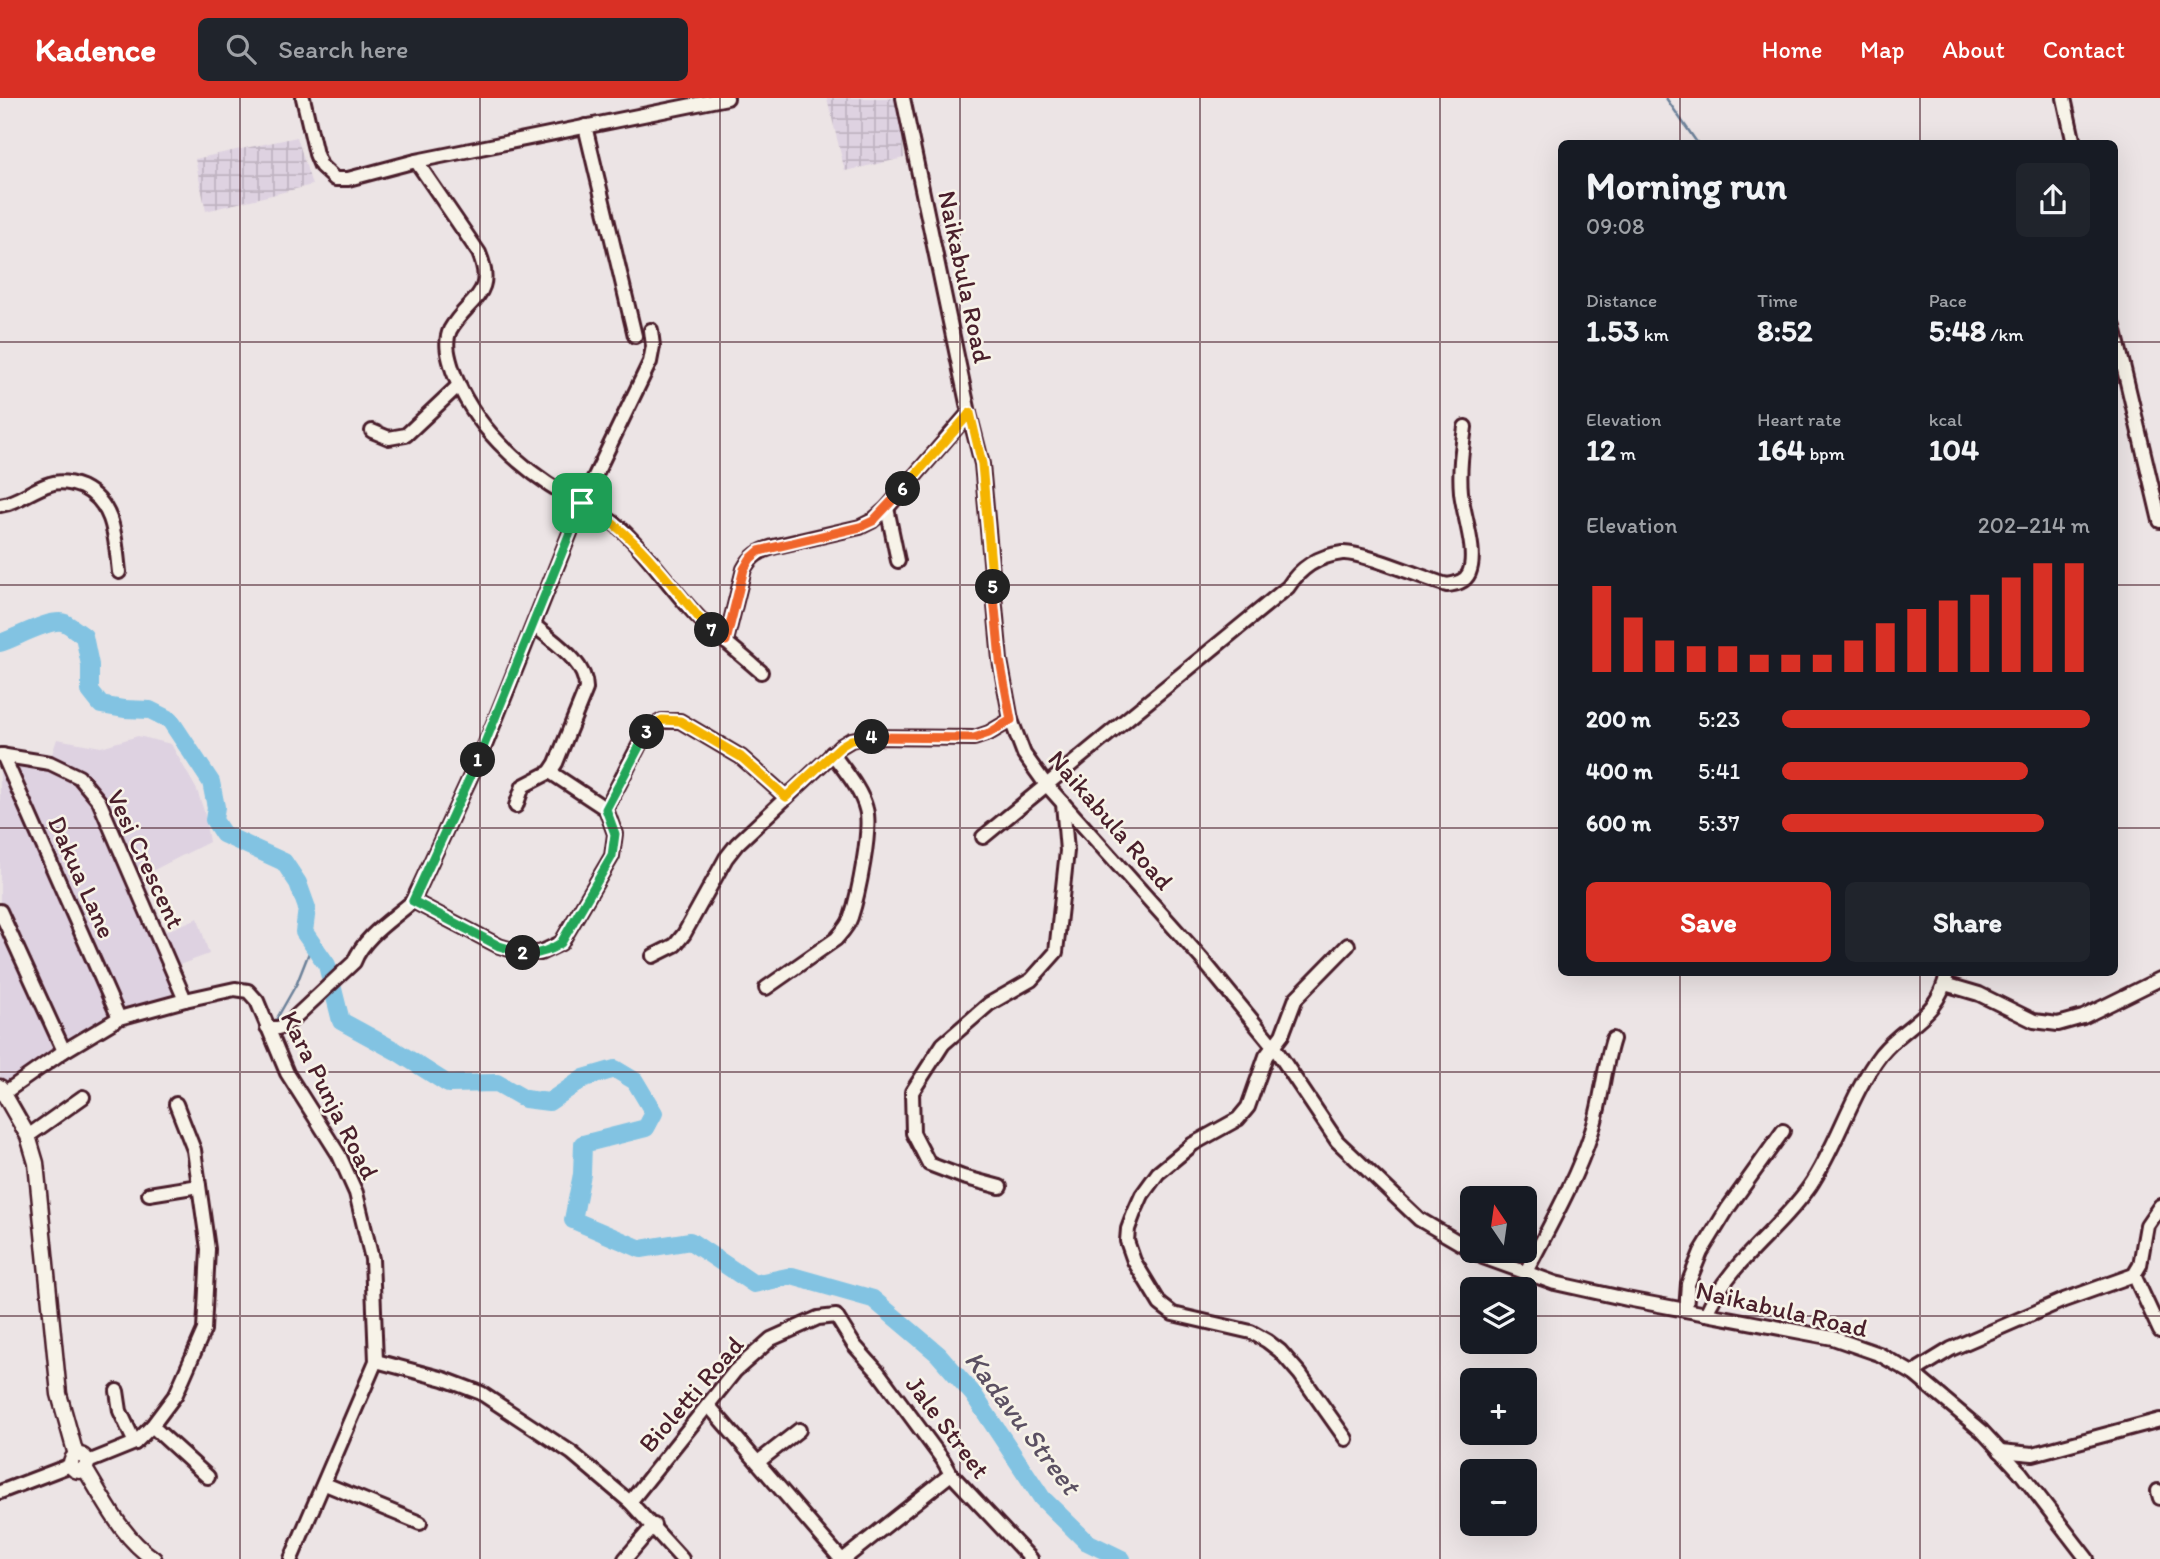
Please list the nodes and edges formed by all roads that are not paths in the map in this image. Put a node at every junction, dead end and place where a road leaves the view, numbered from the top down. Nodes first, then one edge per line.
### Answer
1 (303, 98) edge
2 (727, 98) edge
3 (903, 98) edge
4 (2064, 98) edge
5 (585, 126) junction
6 (2073, 140) edge
7 (416, 161) junction
8 (651, 330) dead end
9 (635, 336) dead end
10 (2118, 344) edge
11 (459, 385) junction
12 (970, 413) junction
13 (1465, 427) dead end
14 (372, 431) dead end
15 (582, 503) junction
16 (0, 505) edge
17 (887, 508) junction
18 (2160, 522) edge
19 (898, 561) dead end
20 (119, 572) dead end
21 (534, 625) junction
22 (726, 641) junction
23 (761, 671) dead end
24 (1011, 720) junction
25 (832, 753) junction
26 (1, 755) edge
27 (550, 772) junction
28 (1047, 785) junction
29 (786, 797) junction
30 (1063, 802) junction
31 (516, 806) dead end
32 (606, 809) junction
33 (983, 837) dead end
34 (413, 901) junction
35 (0, 911) edge
36 (1348, 944) dead end
37 (653, 956) dead end
38 (1946, 979) edge
39 (2160, 979) edge
40 (766, 988) dead end
41 (185, 1000) junction
42 (119, 1018) junction
43 (267, 1027) junction
44 (1613, 1039) dead end
45 (1273, 1047) junction
46 (64, 1051) junction
47 (2, 1090) edge
48 (83, 1097) dead end
49 (176, 1104) dead end
50 (1783, 1131) dead end
51 (28, 1136) junction
52 (199, 1186) junction
53 (1000, 1187) dead end
54 (149, 1194) dead end
55 (2160, 1206) edge
56 (1460, 1243) edge
57 (1506, 1264) edge
58 (1526, 1272) junction
59 (2134, 1275) junction
60 (1686, 1310) junction
61 (1706, 1314) junction
62 (836, 1316) joint
63 (2160, 1331) edge
64 (376, 1361) junction
65 (1914, 1374) junction
66 (117, 1391) dead end
67 (708, 1405) junction
68 (2160, 1420) edge
69 (152, 1426) junction
70 (799, 1430) dead end
71 (1346, 1439) dead end
72 (135, 1443) junction
73 (2000, 1451) junction
74 (758, 1462) junction
75 (80, 1463) junction
76 (951, 1474) junction
77 (208, 1477) dead end
78 (324, 1484) junction
79 (0, 1492) edge
80 (630, 1502) junction
81 (420, 1523) dead end
82 (654, 1525) junction
83 (145, 1557) edge
84 (291, 1559) edge
85 (625, 1559) edge
86 (682, 1559) edge
87 (843, 1559) edge
88 (1031, 1559) edge
89 (2087, 1559) edge

1 - 7 street
2 - 5 street
3 - 12 street, Naikabula Road
4 - 6 street
5 - 7 street
5 - 9 street
7 - 11 street
8 - 15 street
10 - 18 street
11 - 14 street
11 - 15 street
12 - 17 street
12 - 24 street, Naikabula Road
13 - 28 street
15 - 21 street
15 - 22 street
16 - 20 street
17 - 19 street
17 - 22 street
21 - 27 street
21 - 34 street
22 - 23 street
24 - 25 street
24 - 28 street, Naikabula Road
25 - 29 street
25 - 40 street
26 - 41 street, Vesi Crescent
26 - 42 street, Dakua Lane
27 - 31 street
27 - 32 street
28 - 30 street, Naikabula Road
28 - 33 street
29 - 32 street
29 - 37 street
30 - 45 street, Naikabula Road
30 - 53 street
32 - 34 street
34 - 43 street
35 - 46 street
36 - 45 street
38 - 39 street
38 - 61 street
41 - 42 street, Kara Punja Road
41 - 43 street, Kara Punja Road
42 - 46 street, Kara Punja Road
43 - 64 street, Kara Punja Road
44 - 58 street
45 - 56 street, Naikabula Road
45 - 71 street
46 - 47 street, Kara Punja Road
47 - 51 main road
48 - 51 street
49 - 52 street
50 - 60 street
51 - 75 main road
52 - 54 street
52 - 69 street
55 - 59 street
57 - 58 street, Naikabula Road
58 - 60 street, Naikabula Road
59 - 63 street
59 - 65 street
60 - 61 street, Naikabula Road
61 - 65 street, Naikabula Road
62 - 67 street, Bioletti Road
62 - 76 street, Jale Street
64 - 78 street, Kara Punja Road
64 - 80 street
65 - 73 street, Naikabula Road
66 - 72 street
67 - 74 street
67 - 80 street, Bioletti Road
68 - 73 street
69 - 72 street
69 - 77 street
70 - 74 street
72 - 75 street
73 - 89 street, Naikabula Road
74 - 87 street
75 - 79 street
75 - 83 main road
76 - 87 street
76 - 88 street, Jale Street
78 - 81 street
78 - 84 street, Kara Punja Road
80 - 82 street
82 - 85 street
82 - 86 street

